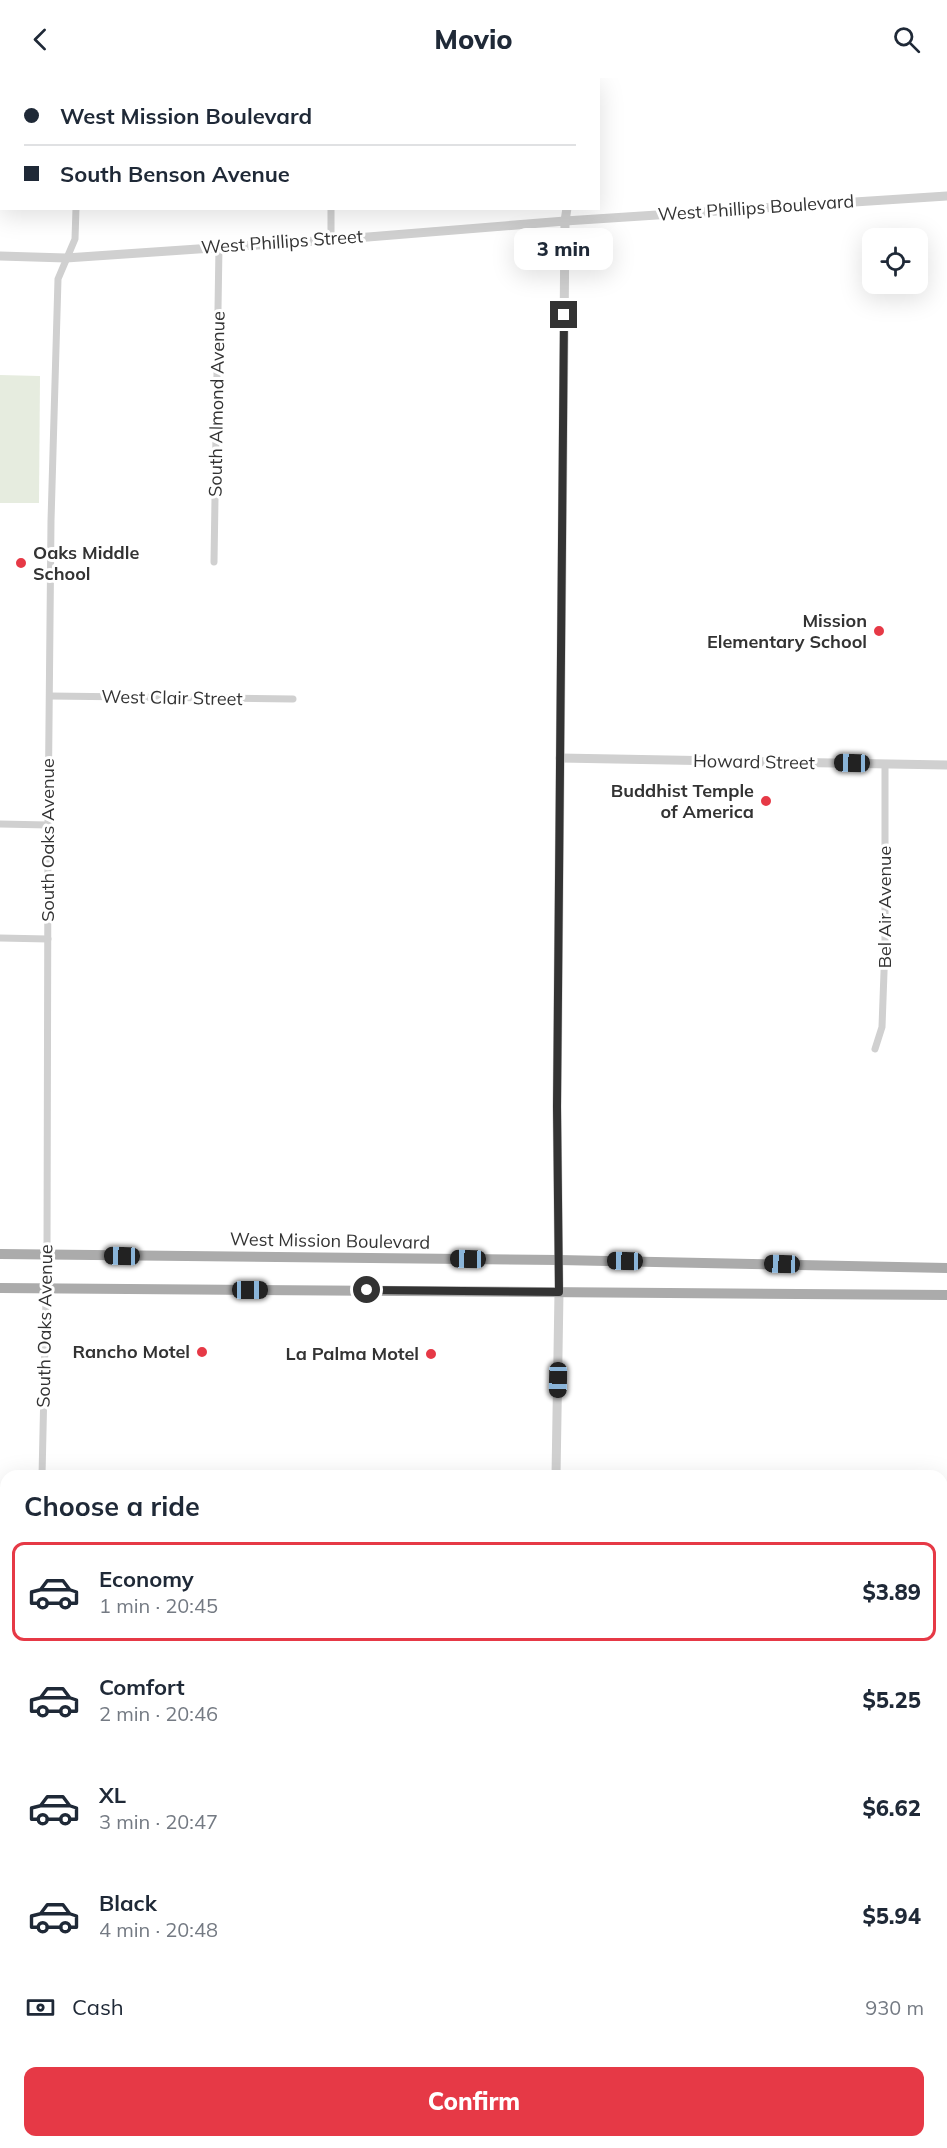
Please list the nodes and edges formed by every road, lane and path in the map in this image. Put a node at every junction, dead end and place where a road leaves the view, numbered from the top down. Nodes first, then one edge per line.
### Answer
1 (947, 196) edge
2 (76, 210) edge
3 (331, 210) edge
4 (567, 210) edge
5 (565, 221) junction
6 (331, 240) junction
7 (219, 246) junction
8 (0, 256) edge
9 (66, 258) junction
10 (214, 562) dead end
11 (50, 696) junction
12 (293, 699) dead end
13 (560, 759) junction
14 (885, 764) junction
15 (947, 765) edge
16 (0, 824) edge
17 (48, 825) junction
18 (0, 938) edge
19 (48, 939) junction
20 (875, 1048) dead end
21 (0, 1254) edge
22 (47, 1255) junction
23 (559, 1260) junction
24 (947, 1268) edge
25 (0, 1288) edge
26 (45, 1288) junction
27 (559, 1292) junction
28 (947, 1295) edge
29 (42, 1470) edge
30 (556, 1470) edge

1 - 5 street, West Phillips Boulevard
2 - 9 street, South Oaks Avenue
3 - 6 street
4 - 5 street
5 - 6 street, West Phillips Street
5 - 13 street
6 - 7 street, West Phillips Street
7 - 9 street, West Phillips Street
7 - 10 street, South Almond Avenue
8 - 9 street, West Phillips Street
9 - 11 street, South Oaks Avenue
11 - 12 street, West Clair Street
11 - 17 street, South Oaks Avenue
13 - 14 street, Howard Street
13 - 23 street
14 - 15 street, Howard Street
14 - 20 street, Bel Air Avenue
16 - 17 street
17 - 19 street, South Oaks Avenue
18 - 19 street
19 - 22 street, South Oaks Avenue
21 - 22 main road, West Mission Boulevard
22 - 23 main road, West Mission Boulevard
22 - 26 street, South Oaks Avenue
23 - 24 main road, West Mission Boulevard
23 - 27 street
25 - 26 main road
26 - 27 main road
26 - 29 street, South Oaks Avenue
27 - 28 main road
27 - 30 street

